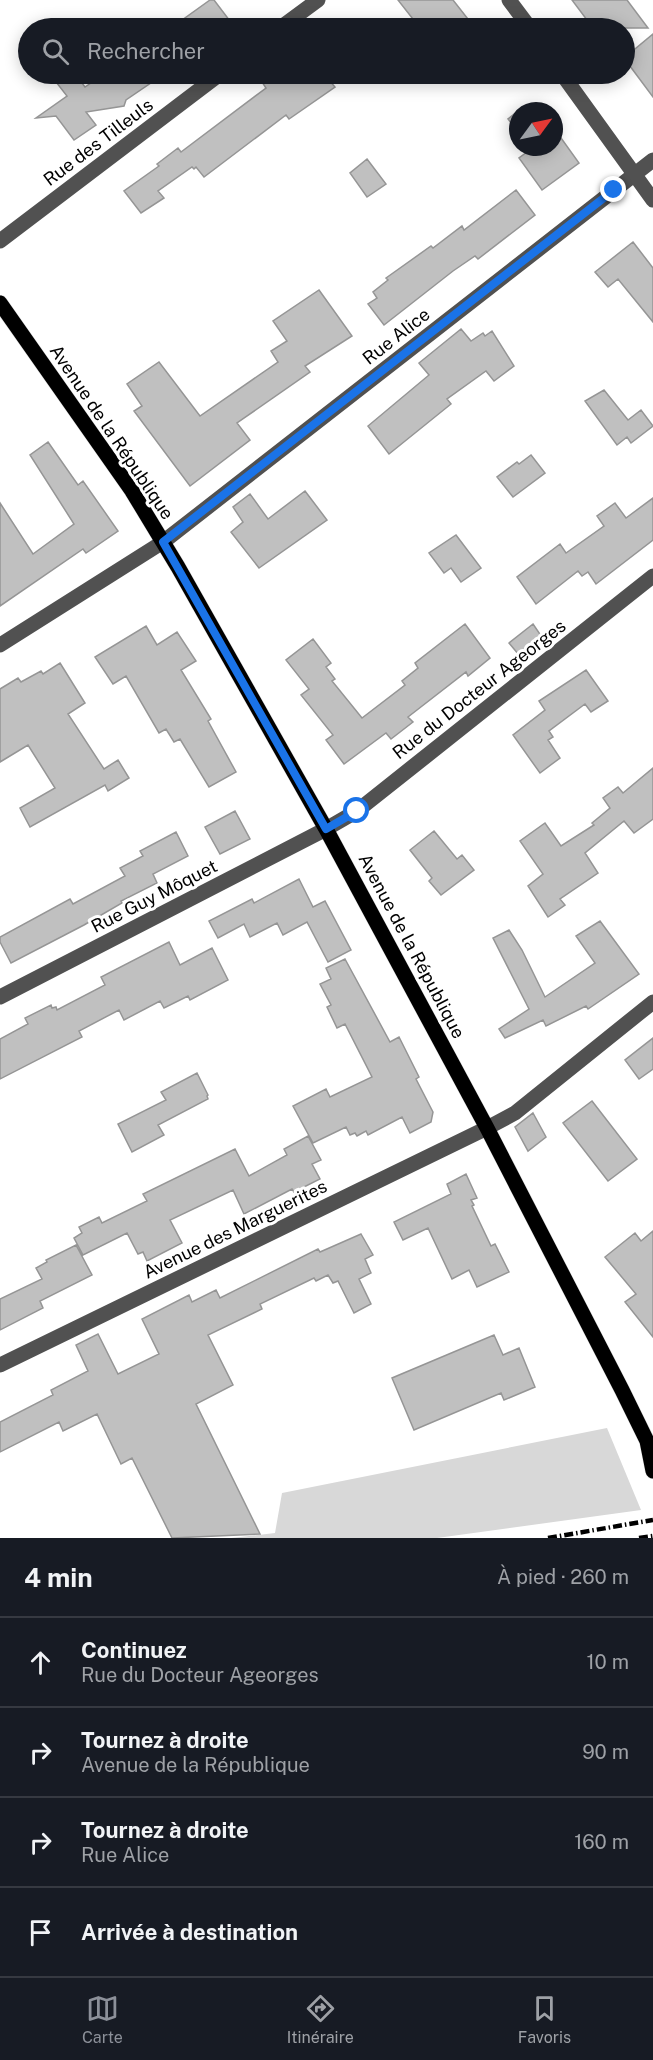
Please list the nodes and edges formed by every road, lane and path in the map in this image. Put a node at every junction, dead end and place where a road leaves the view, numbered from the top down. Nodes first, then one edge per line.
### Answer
1 (318, 0) edge
2 (509, 0) edge
3 (294, 18) edge
4 (522, 18) edge
5 (207, 84) edge
6 (569, 84) edge
7 (653, 159) edge
8 (635, 174) junction
9 (653, 200) edge
10 (0, 242) edge
11 (0, 303) edge
12 (163, 542) junction
13 (653, 576) edge
14 (0, 645) edge
15 (326, 829) junction
16 (0, 997) edge
17 (653, 1002) edge
18 (487, 1128) junction
19 (0, 1365) edge
20 (650, 1439) edge
21 (653, 1471) edge

1 - 3 street
2 - 4 street
5 - 10 street, Rue des Tilleuls
6 - 8 street
7 - 8 street, Rue Alice
8 - 9 street
8 - 12 street, Rue Alice
11 - 12 main road, Avenue de la République
12 - 14 street, Rue Alice
12 - 15 main road, Avenue de la République
13 - 15 street, Rue du Docteur Ageorges
15 - 16 street, Rue Guy Môquet
15 - 18 main road, Avenue de la République
17 - 18 street, Avenue des Marguerites
18 - 19 street, Avenue des Marguerites
18 - 20 main road, Avenue de la République
20 - 21 main road, Avenue de la République

